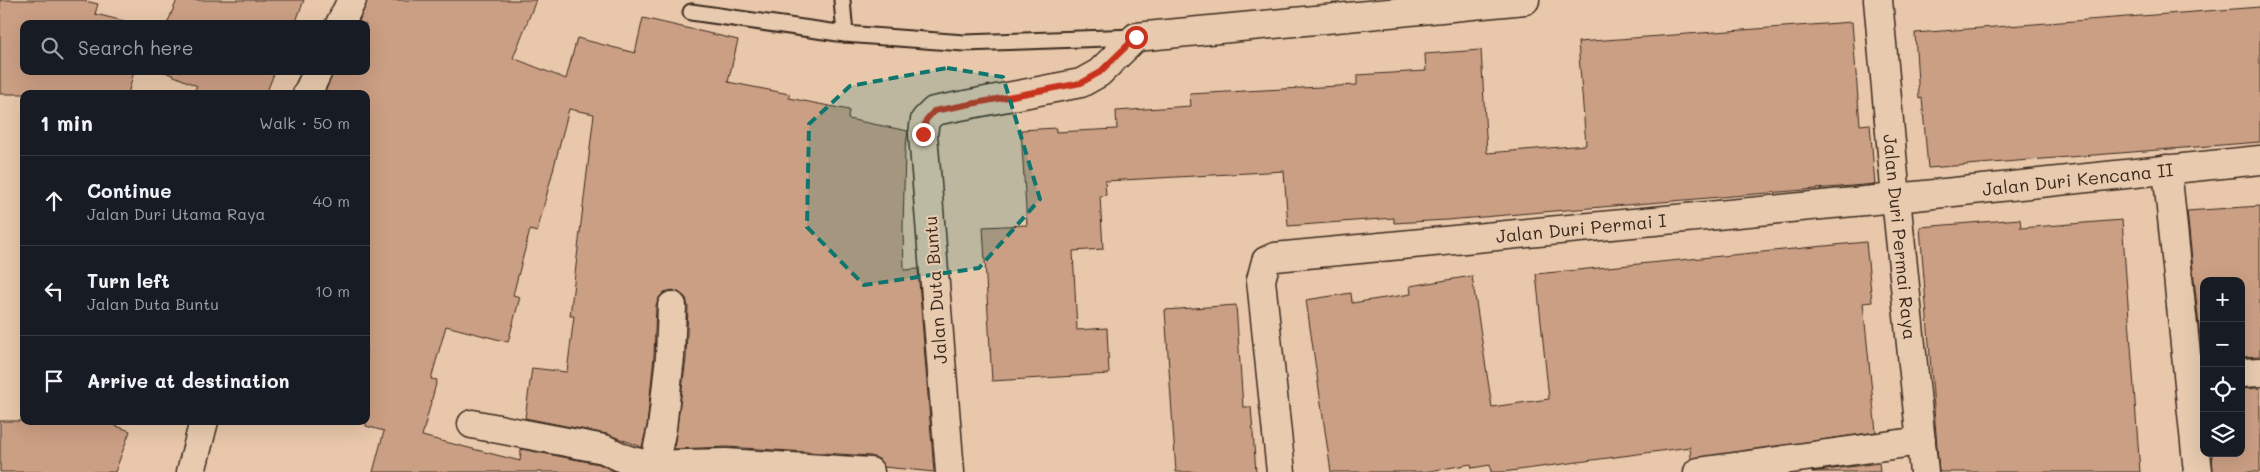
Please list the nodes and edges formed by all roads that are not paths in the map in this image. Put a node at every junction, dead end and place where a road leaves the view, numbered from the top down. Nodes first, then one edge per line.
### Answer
1 (352, 0) edge
2 (842, 0) edge
3 (1525, 0) edge
4 (1878, 0) edge
5 (691, 12) dead end
6 (342, 20) edge
7 (845, 34) junction
8 (1136, 37) junction
9 (316, 75) edge
10 (309, 90) edge
11 (2260, 160) edge
12 (2167, 169) junction
13 (1896, 198) junction
14 (672, 306) dead end
15 (2260, 372) edge
16 (2245, 373) edge
17 (2196, 377) edge
18 (472, 424) dead end
19 (203, 425) edge
20 (1921, 441) junction
21 (654, 466) junction
22 (191, 472) edge
23 (870, 472) edge
24 (950, 472) edge
25 (1281, 472) edge
26 (1698, 472) edge
27 (1924, 472) edge
28 (2198, 472) edge

1 - 6 street
2 - 7 lane
3 - 8 street
4 - 13 street, Jalan Duri Permai Raya
5 - 7 lane
7 - 8 lane
8 - 24 street, Jalan Duta Buntu
9 - 10 street
11 - 12 street, Jalan Duri Kencana II
12 - 13 street, Jalan Duri Kencana II
12 - 17 street
13 - 20 street, Jalan Duri Permai Raya
13 - 25 street, Jalan Duri Permai I
14 - 21 street
15 - 16 street
17 - 28 street
18 - 21 street
19 - 22 street
20 - 26 street
20 - 27 street, Jalan Duri Permai Raya
21 - 23 street

